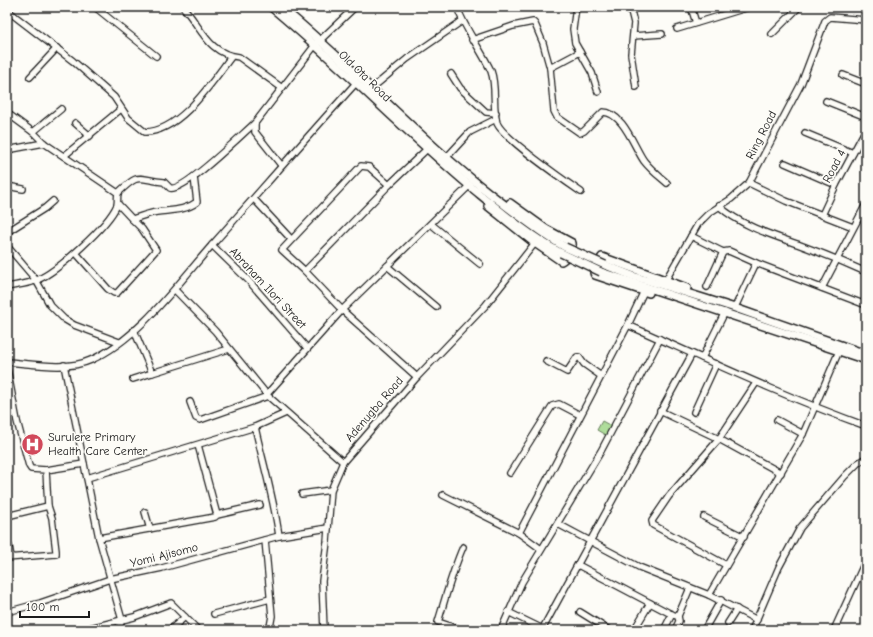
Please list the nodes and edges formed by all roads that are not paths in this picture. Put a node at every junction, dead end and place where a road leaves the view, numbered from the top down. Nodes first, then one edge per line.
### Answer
1 (95, 7) edge
2 (183, 7) edge
3 (271, 7) edge
4 (281, 7) edge
5 (355, 7) edge
6 (457, 7) edge
7 (576, 7) edge
8 (630, 7) edge
9 (691, 7) edge
10 (749, 7) edge
11 (799, 7) edge
12 (8, 10) edge
13 (866, 20) edge
14 (462, 21) junction
15 (696, 23) junction
16 (677, 29) dead end
17 (662, 34) dead end
18 (772, 34) dead end
19 (633, 36) junction
20 (472, 40) junction
21 (318, 42) junction
22 (56, 48) junction
23 (580, 52) junction
24 (156, 56) dead end
25 (231, 57) junction
26 (550, 68) junction
27 (451, 74) dead end
28 (843, 75) dead end
29 (30, 78) dead end
30 (356, 83) junction
31 (866, 84) edge
32 (636, 87) dead end
33 (282, 88) junction
34 (371, 89) junction
35 (598, 92) dead end
36 (826, 101) dead end
37 (61, 109) dead end
38 (121, 109) junction
39 (7, 114) edge
40 (496, 116) junction
41 (866, 117) edge
42 (75, 123) dead end
43 (255, 123) junction
44 (866, 129) edge
45 (33, 132) junction
46 (805, 133) dead end
47 (90, 136) junction
48 (44, 143) junction
49 (427, 149) junction
50 (7, 150) edge
51 (853, 153) junction
52 (64, 156) junction
53 (444, 160) junction
54 (785, 163) dead end
55 (281, 165) junction
56 (194, 177) junction
57 (667, 183) dead end
58 (749, 183) junction
59 (389, 185) junction
60 (470, 185) junction
61 (836, 185) junction
62 (7, 186) edge
63 (23, 189) dead end
64 (581, 192) dead end
65 (118, 193) junction
66 (489, 197) junction
67 (254, 199) junction
68 (53, 200) dead end
69 (118, 204) junction
70 (866, 204) edge
71 (719, 206) junction
72 (822, 215) junction
73 (132, 219) junction
74 (430, 224) junction
75 (852, 228) junction
76 (7, 232) edge
77 (691, 236) junction
78 (291, 239) junction
79 (535, 243) junction
80 (212, 245) junction
81 (7, 246) edge
82 (723, 252) junction
83 (76, 253) junction
84 (836, 258) junction
85 (756, 263) junction
86 (480, 264) dead end
87 (387, 266) junction
88 (603, 268) junction
89 (305, 271) junction
90 (866, 272) edge
91 (668, 276) dead end
92 (36, 280) junction
93 (707, 287) dead end
94 (7, 288) edge
95 (822, 288) junction
96 (175, 290) junction
97 (644, 291) junction
98 (704, 298) junction
99 (700, 305) junction
100 (736, 305) dead end
101 (866, 305) edge
102 (436, 307) dead end
103 (342, 310) junction
104 (725, 312) junction
105 (628, 325) junction
106 (134, 330) junction
107 (660, 339) junction
108 (119, 342) junction
109 (307, 348) junction
110 (230, 349) junction
111 (839, 351) junction
112 (692, 354) junction
113 (866, 354) edge
114 (702, 358) junction
115 (866, 360) edge
116 (546, 361) dead end
117 (7, 362) edge
118 (716, 364) junction
119 (64, 365) junction
120 (7, 368) edge
121 (152, 373) junction
122 (601, 376) junction
123 (417, 377) junction
124 (133, 379) dead end
125 (756, 383) junction
126 (268, 395) junction
127 (190, 402) dead end
128 (816, 408) junction
129 (660, 411) junction
130 (694, 412) dead end
131 (286, 413) junction
132 (580, 415) junction
133 (777, 420) dead end
134 (866, 426) edge
135 (255, 427) junction
136 (803, 434) junction
137 (719, 439) junction
138 (198, 445) junction
139 (866, 458) edge
140 (343, 462) junction
141 (84, 464) junction
142 (46, 470) junction
143 (510, 473) dead end
144 (781, 473) junction
145 (87, 478) junction
146 (332, 490) junction
147 (302, 494) dead end
148 (443, 495) dead end
149 (260, 505) dead end
150 (48, 506) junction
151 (145, 512) dead end
152 (217, 515) junction
153 (7, 516) edge
154 (704, 517) dead end
155 (558, 524) junction
156 (328, 528) junction
157 (150, 529) junction
158 (519, 533) junction
159 (279, 536) junction
160 (744, 537) junction
161 (99, 538) junction
162 (265, 540) junction
163 (589, 541) junction
164 (9, 546) dead end
165 (463, 547) dead end
166 (541, 548) junction
167 (9, 557) edge
168 (866, 560) edge
169 (578, 565) junction
170 (726, 565) junction
171 (110, 579) junction
172 (690, 588) junction
173 (709, 595) junction
174 (270, 599) junction
175 (721, 600) junction
176 (650, 603) junction
177 (736, 609) junction
178 (7, 612) edge
179 (508, 612) junction
180 (580, 612) dead end
181 (214, 614) dead end
182 (675, 615) junction
183 (185, 617) junction
184 (122, 620) junction
185 (757, 620) junction
186 (728, 623) dead end
187 (7, 627) edge
188 (544, 629) edge
189 (10, 630) edge
190 (82, 630) edge
191 (118, 630) edge
192 (170, 630) edge
193 (198, 630) edge
194 (267, 630) edge
195 (324, 630) edge
196 (462, 630) edge
197 (501, 630) edge
198 (610, 630) edge
199 (634, 630) edge
200 (664, 630) edge
201 (675, 630) edge
202 (704, 630) edge
203 (752, 630) edge
204 (834, 630) edge

1 - 24 street
2 - 25 street
3 - 21 street, Old Ota Road
4 - 21 street, Old Ota Road
5 - 21 street
6 - 14 street
7 - 23 street
8 - 19 street
9 - 15 street
10 - 15 street
11 - 18 street
12 - 22 street
13 - 58 street, Ring Road
14 - 20 street
14 - 34 street
15 - 16 street
17 - 19 street
19 - 32 street
20 - 26 street
20 - 40 street
21 - 30 street, Old Ota Road
21 - 33 street
21 - 34 street, Old Ota Road
22 - 29 street
22 - 38 street
23 - 26 street
23 - 35 street
25 - 33 street
25 - 38 street
26 - 57 street
27 - 40 street
28 - 31 street
30 - 49 street, Old Ota Road
30 - 55 street
33 - 43 street
34 - 53 street, Old Ota Road
36 - 41 street
37 - 45 street
38 - 47 street
39 - 45 street
40 - 53 street
40 - 64 street
42 - 47 street
43 - 55 street
43 - 56 street
44 - 51 street, Road 4
45 - 48 street
46 - 51 street
47 - 52 street
48 - 50 street
48 - 52 street
49 - 53 street, Old Ota Road
49 - 59 street
51 - 61 street, Road 4
52 - 65 street
53 - 60 street
53 - 66 street
54 - 61 street
55 - 67 street
56 - 65 street
56 - 73 street
58 - 71 street, Ring Road
58 - 72 street
59 - 78 street
59 - 89 street
60 - 66 street
60 - 74 street
61 - 72 street, Road 4
62 - 63 street
65 - 69 street
66 - 79 street
66 - 79 street
66 - 88 street, bridge
67 - 78 street
67 - 80 street
68 - 76 street
69 - 73 street
69 - 83 street
70 - 75 street
71 - 77 street, Ring Road
71 - 84 street
72 - 75 street
73 - 83 street
74 - 86 street
74 - 87 street
75 - 84 street
77 - 82 street
77 - 91 street, Ring Road
78 - 89 street
79 - 123 street, Adenugba Road
80 - 96 street
80 - 109 street, Abraham Ilori Street
81 - 92 street
82 - 85 street
82 - 93 street
83 - 92 street
84 - 90 street
84 - 95 street
85 - 95 street
85 - 100 street
87 - 102 street
87 - 103 street
88 - 98 street
88 - 99 street
89 - 103 street
92 - 94 street
92 - 108 street
95 - 101 street
96 - 106 street
96 - 110 street
97 - 98 street
97 - 99 street
97 - 105 street
98 - 113 street
99 - 104 street
103 - 109 street
103 - 123 street
104 - 111 street
104 - 114 street
105 - 107 street
105 - 122 street
106 - 108 street
106 - 121 street
107 - 112 street
107 - 155 street
108 - 119 street
109 - 126 street
110 - 121 street
110 - 126 street
111 - 115 street
111 - 128 street
112 - 114 street
112 - 129 street
114 - 118 street
116 - 122 street
117 - 119 street
118 - 125 street
118 - 130 street
119 - 141 street
120 - 142 street
121 - 124 street
122 - 132 street
123 - 140 street, Adenugba Road
125 - 128 street
125 - 137 street
126 - 127 street
126 - 131 street
128 - 134 street
128 - 136 street
129 - 137 street
129 - 163 street
131 - 135 street
131 - 140 street
132 - 143 street
132 - 158 street
133 - 136 street
135 - 138 street
135 - 159 street
136 - 144 street
137 - 144 street
137 - 170 street
138 - 145 street
138 - 152 street
139 - 185 street
140 - 146 street, Adenugba Road
141 - 142 street
141 - 145 street
142 - 150 street
144 - 160 street
145 - 161 street
146 - 147 street
146 - 156 street, Adenugba Road
148 - 158 street
149 - 152 street
150 - 153 street
150 - 167 street
151 - 157 street
152 - 157 street
154 - 160 street
155 - 163 street
155 - 166 street
156 - 159 street, Yomi Ajisomo
156 - 195 street, Adenugba Road
157 - 161 street
158 - 166 street
159 - 162 street, Yomi Ajisomo
160 - 170 street
161 - 171 street
162 - 171 street, Yomi Ajisomo
162 - 174 street
163 - 169 street
163 - 172 street
164 - 167 street
165 - 196 street
166 - 179 street
168 - 204 street
169 - 176 street
169 - 188 street
170 - 173 street
171 - 178 street, Yomi Ajisomo
171 - 184 street
172 - 173 street
172 - 182 street
173 - 175 street
174 - 181 street
174 - 194 street
175 - 177 street
175 - 202 street
176 - 182 street
176 - 199 street
177 - 185 street
177 - 186 street
179 - 188 street
179 - 197 street
180 - 198 street
182 - 200 street
182 - 201 street
183 - 184 street
183 - 192 street
183 - 193 street
184 - 190 street
184 - 191 street
185 - 203 street
187 - 189 street

